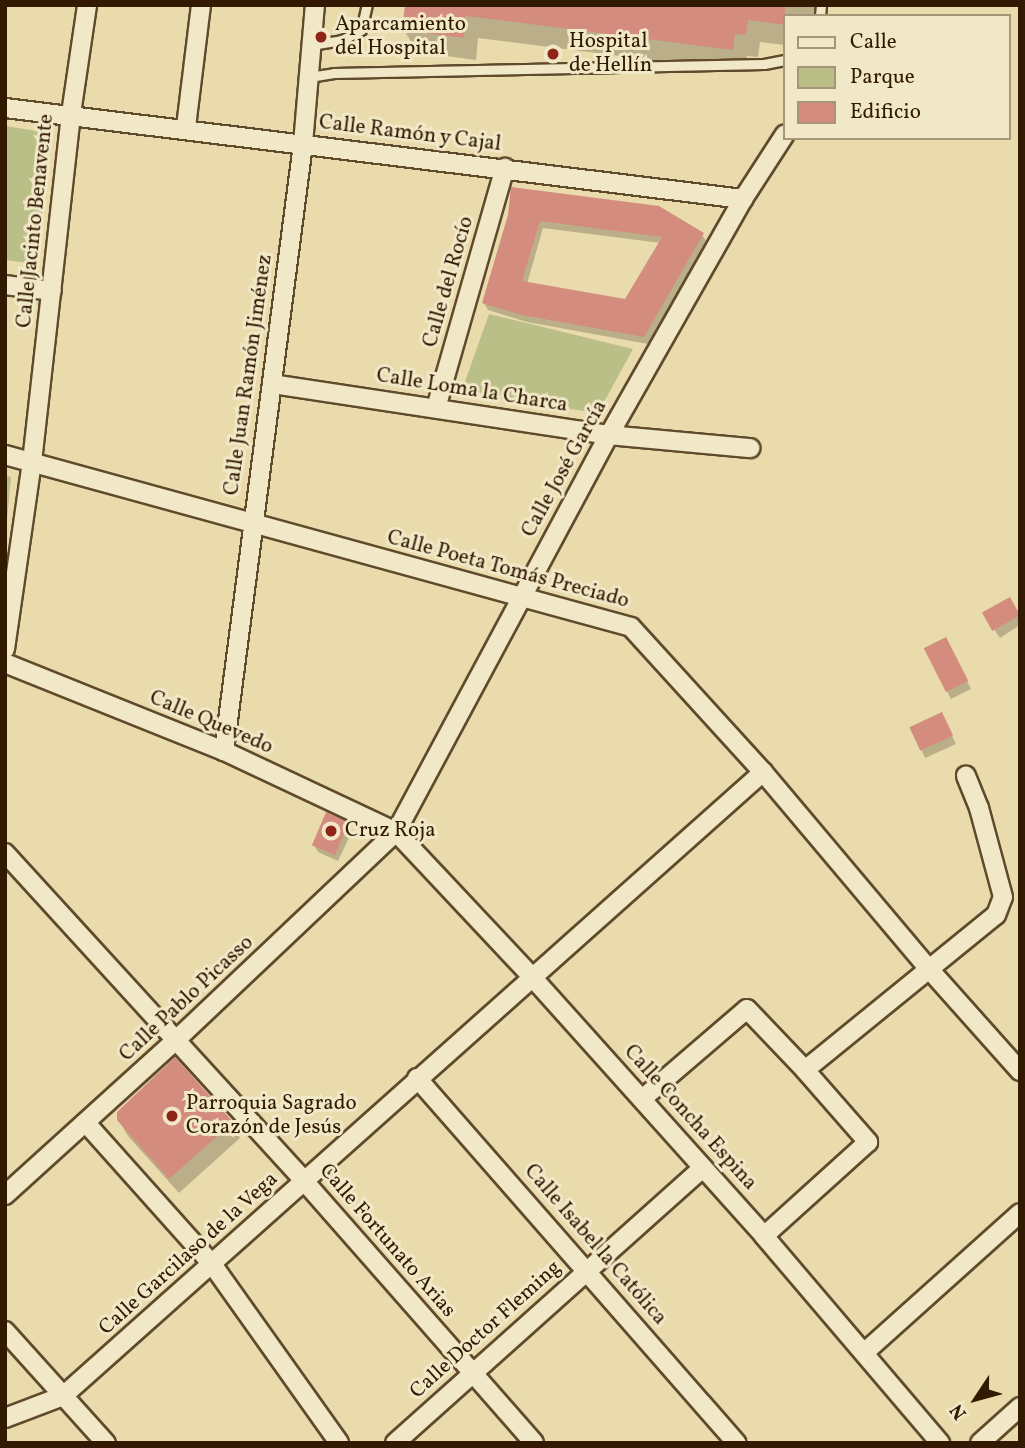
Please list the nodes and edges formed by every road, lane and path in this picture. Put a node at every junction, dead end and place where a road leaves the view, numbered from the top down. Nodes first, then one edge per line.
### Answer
1 (87, 5) edge
2 (201, 5) edge
3 (315, 5) edge
4 (367, 5) edge
5 (312, 45) junction
6 (783, 60) edge
7 (309, 78) junction
8 (5, 107) edge
9 (71, 114) junction
10 (186, 127) junction
11 (783, 137) edge
12 (303, 144) junction
13 (505, 168) junction
14 (743, 198) junction
15 (5, 285) edge
16 (52, 292) junction
17 (272, 384) junction
18 (436, 408) junction
19 (609, 435) junction
20 (750, 448) dead end
21 (5, 455) edge
22 (32, 462) junction
23 (253, 523) junction
24 (521, 596) junction
25 (5, 649) edge
26 (5, 663) edge
27 (223, 751) junction
28 (763, 772) junction
29 (966, 775) dead end
30 (396, 832) junction
31 (5, 853) edge
32 (929, 970) junction
33 (532, 976) junction
34 (176, 1040) junction
35 (805, 1070) junction
36 (1020, 1071) edge
37 (417, 1078) junction
38 (642, 1099) junction
39 (86, 1123) junction
40 (703, 1168) junction
41 (305, 1182) junction
42 (5, 1195) edge
43 (1020, 1213) edge
44 (764, 1236) junction
45 (212, 1264) junction
46 (587, 1269) junction
47 (5, 1331) edge
48 (865, 1352) junction
49 (472, 1372) junction
50 (63, 1395) junction
51 (1020, 1407) edge
52 (5, 1418) edge
53 (106, 1443) edge
54 (339, 1443) edge
55 (395, 1443) edge
56 (534, 1443) edge
57 (737, 1443) edge
58 (940, 1443) edge
59 (981, 1443) edge

1 - 9 street, Calle Jacinto Benavente
2 - 10 street
3 - 5 street, Calle Juan Ramón Jiménez
4 - 5 lane
5 - 7 street, Calle Juan Ramón Jiménez
6 - 7 lane
7 - 12 street, Calle Juan Ramón Jiménez
8 - 9 street, Calle Ramón y Cajal
9 - 10 street, Calle Ramón y Cajal
9 - 16 street, Calle Jacinto Benavente
10 - 12 street, Calle Ramón y Cajal
11 - 14 street, Calle José García
12 - 13 street, Calle Ramón y Cajal
12 - 17 street, Calle Juan Ramón Jiménez
13 - 14 street, Calle Ramón y Cajal
13 - 18 street, Calle del Rocío
14 - 19 street, Calle José García
15 - 16 street
16 - 22 street, Calle Jacinto Benavente
17 - 18 street, Calle Loma la Charca
17 - 23 street, Calle Juan Ramón Jiménez
18 - 19 street, Calle Loma la Charca
19 - 20 street, Calle Loma la Charca
19 - 24 street, Calle José García
21 - 22 street, Calle Poeta Tomás Preciado
22 - 23 street, Calle Poeta Tomás Preciado
22 - 25 street, Calle Jacinto Benavente
23 - 24 street, Calle Poeta Tomás Preciado
23 - 27 street, Calle Juan Ramón Jiménez
24 - 28 street, Calle Poeta Tomás Preciado
24 - 30 street, Calle José García
26 - 27 street, Calle Quevedo
27 - 30 street, Calle Quevedo
28 - 32 street, Calle Poeta Tomás Preciado
28 - 33 street, Calle Garcilaso de la Vega
29 - 32 street
30 - 33 street, Calle Concha Espina
30 - 34 street, Calle Pablo Picasso
31 - 34 street, Calle Fortunato Arias
32 - 35 street
32 - 36 street, Calle Poeta Tomás Preciado
33 - 37 street, Calle Garcilaso de la Vega
33 - 38 street, Calle Concha Espina
34 - 39 street, Calle Pablo Picasso
34 - 41 street, Calle Fortunato Arias
35 - 38 street
35 - 44 street
37 - 41 street, Calle Garcilaso de la Vega
37 - 46 street, Calle Isabel la Católica
38 - 40 street, Calle Concha Espina
39 - 42 street, Calle Pablo Picasso
39 - 45 street
40 - 44 street, Calle Concha Espina
40 - 46 street, Calle Doctor Fleming
41 - 45 street, Calle Garcilaso de la Vega
41 - 49 street, Calle Fortunato Arias
43 - 48 street
44 - 48 street, Calle Concha Espina
45 - 50 street, Calle Garcilaso de la Vega
45 - 54 street
46 - 49 street, Calle Doctor Fleming
46 - 57 street, Calle Isabel la Católica
47 - 50 street
48 - 58 street, Calle Concha Espina
49 - 55 street, Calle Doctor Fleming
49 - 56 street, Calle Fortunato Arias
50 - 52 street, Calle Garcilaso de la Vega
50 - 53 street
51 - 59 street

